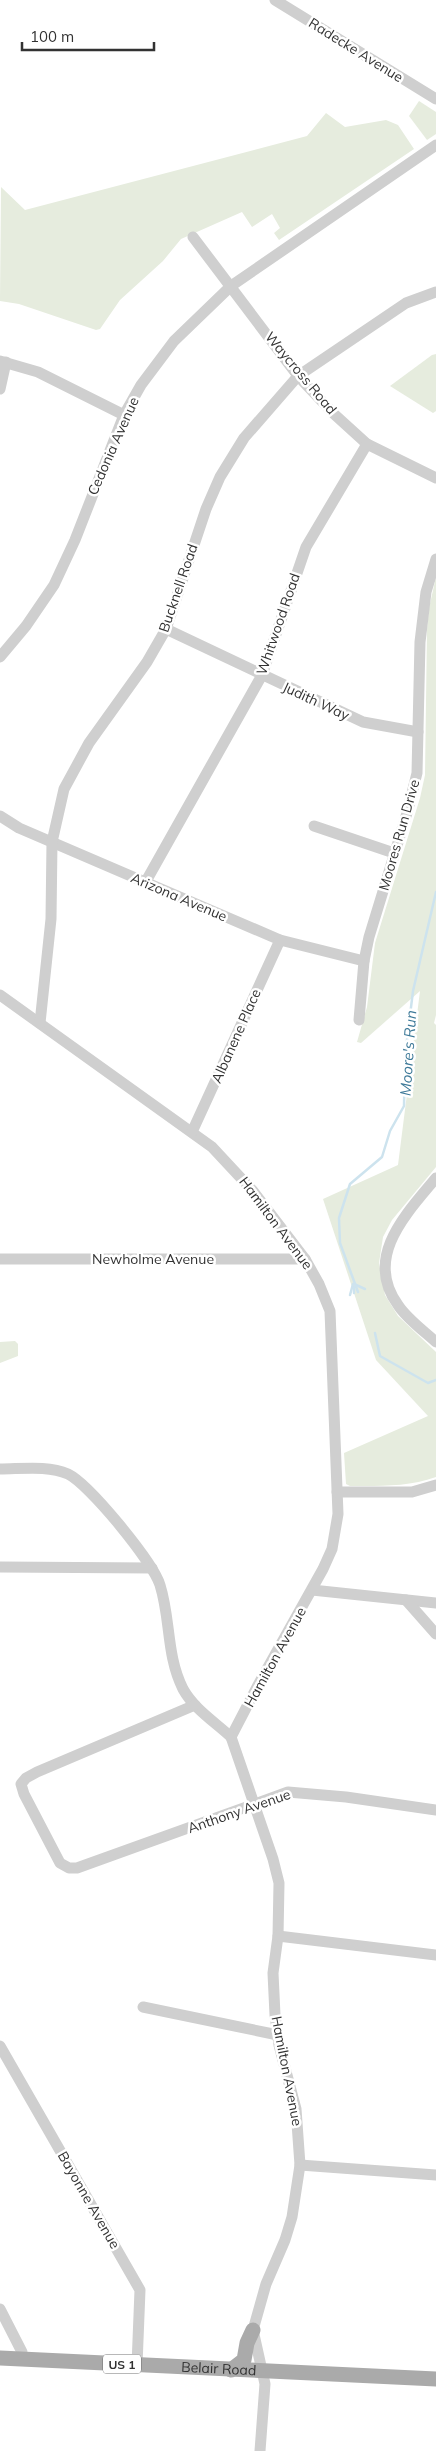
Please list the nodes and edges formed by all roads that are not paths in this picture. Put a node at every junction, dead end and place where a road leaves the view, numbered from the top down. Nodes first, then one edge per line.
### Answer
1 (275, 0) edge
2 (436, 100) edge
3 (436, 145) edge
4 (193, 237) dead end
5 (231, 286) junction
6 (436, 292) edge
7 (3, 362) edge
8 (298, 376) junction
9 (0, 389) edge
10 (124, 415) junction
11 (368, 444) junction
12 (436, 478) edge
13 (436, 559) edge
14 (166, 629) junction
15 (0, 657) edge
16 (262, 675) junction
17 (418, 732) junction
18 (0, 816) edge
19 (314, 826) dead end
20 (52, 842) junction
21 (394, 853) junction
22 (145, 883) junction
23 (280, 940) junction
24 (364, 961) junction
25 (0, 995) edge
26 (359, 1020) dead end
27 (40, 1024) junction
28 (192, 1132) junction
29 (435, 1183) edge
30 (0, 1259) edge
31 (305, 1259) junction
32 (436, 1342) edge
33 (0, 1469) edge
34 (436, 1485) edge
35 (337, 1492) junction
36 (0, 1567) edge
37 (152, 1568) junction
38 (312, 1590) junction
39 (406, 1600) junction
40 (436, 1603) edge
41 (436, 1634) edge
42 (195, 1705) junction
43 (231, 1737) junction
44 (253, 1805) junction
45 (436, 1810) edge
46 (278, 1936) junction
47 (436, 1955) edge
48 (144, 2007) dead end
49 (278, 2035) junction
50 (0, 2046) edge
51 (300, 2165) junction
52 (436, 2175) edge
53 (0, 2309) edge
54 (253, 2330) junction
55 (0, 2358) edge
56 (22, 2359) junction
57 (137, 2365) junction
58 (231, 2370) junction
59 (261, 2371) junction
60 (436, 2379) edge
61 (260, 2451) edge

1 - 2 street, Radecke Avenue
3 - 5 street, Cedonia Avenue
4 - 5 street, Waycross Road
5 - 8 street, Waycross Road
5 - 10 street, Cedonia Avenue
6 - 8 street, Bucknell Road
7 - 9 street
7 - 10 street
8 - 11 street, Waycross Road
8 - 14 street, Bucknell Road
10 - 15 street, Cedonia Avenue
11 - 12 street, Waycross Road
11 - 16 street, Whitwood Road
13 - 17 street, Moores Run Drive
14 - 16 street, Judith Way
14 - 20 street, Bucknell Road
16 - 17 street, Judith Way
16 - 22 street, Whitwood Road
17 - 21 street, Moores Run Drive
18 - 20 street, Arizona Avenue
19 - 21 street
20 - 22 street, Arizona Avenue
20 - 27 street, Bucknell Road
21 - 24 street, Moores Run Drive
22 - 23 street, Arizona Avenue
23 - 24 street, Arizona Avenue
23 - 28 street, Albanene Place
24 - 26 street, Moores Run Drive
25 - 27 street, Hamilton Avenue
27 - 28 street, Hamilton Avenue
28 - 31 street, Hamilton Avenue
29 - 32 street
30 - 31 street, Newholme Avenue
31 - 35 street, Hamilton Avenue
33 - 37 street
34 - 35 street
35 - 38 street, Hamilton Avenue
36 - 37 street
37 - 42 street
38 - 39 street
38 - 43 street, Hamilton Avenue
39 - 40 street
39 - 41 street
42 - 43 street
42 - 44 street, Anthony Avenue
43 - 44 street, Hamilton Avenue
44 - 45 street, Anthony Avenue
44 - 46 street, Hamilton Avenue
46 - 47 street
46 - 49 street, Hamilton Avenue
48 - 49 street
49 - 51 street, Hamilton Avenue
50 - 57 street, Bayonne Avenue
51 - 52 street
51 - 54 street, Hamilton Avenue
53 - 56 street
54 - 58 main road
54 - 59 street, Hamilton Avenue
55 - 56 main road, Belair Road / US 1
56 - 57 main road, Belair Road / US 1
57 - 58 main road, Belair Road / US 1
58 - 59 main road, Belair Road / US 1
59 - 60 main road, Belair Road / US 1
59 - 61 street, Hamilton Avenue

